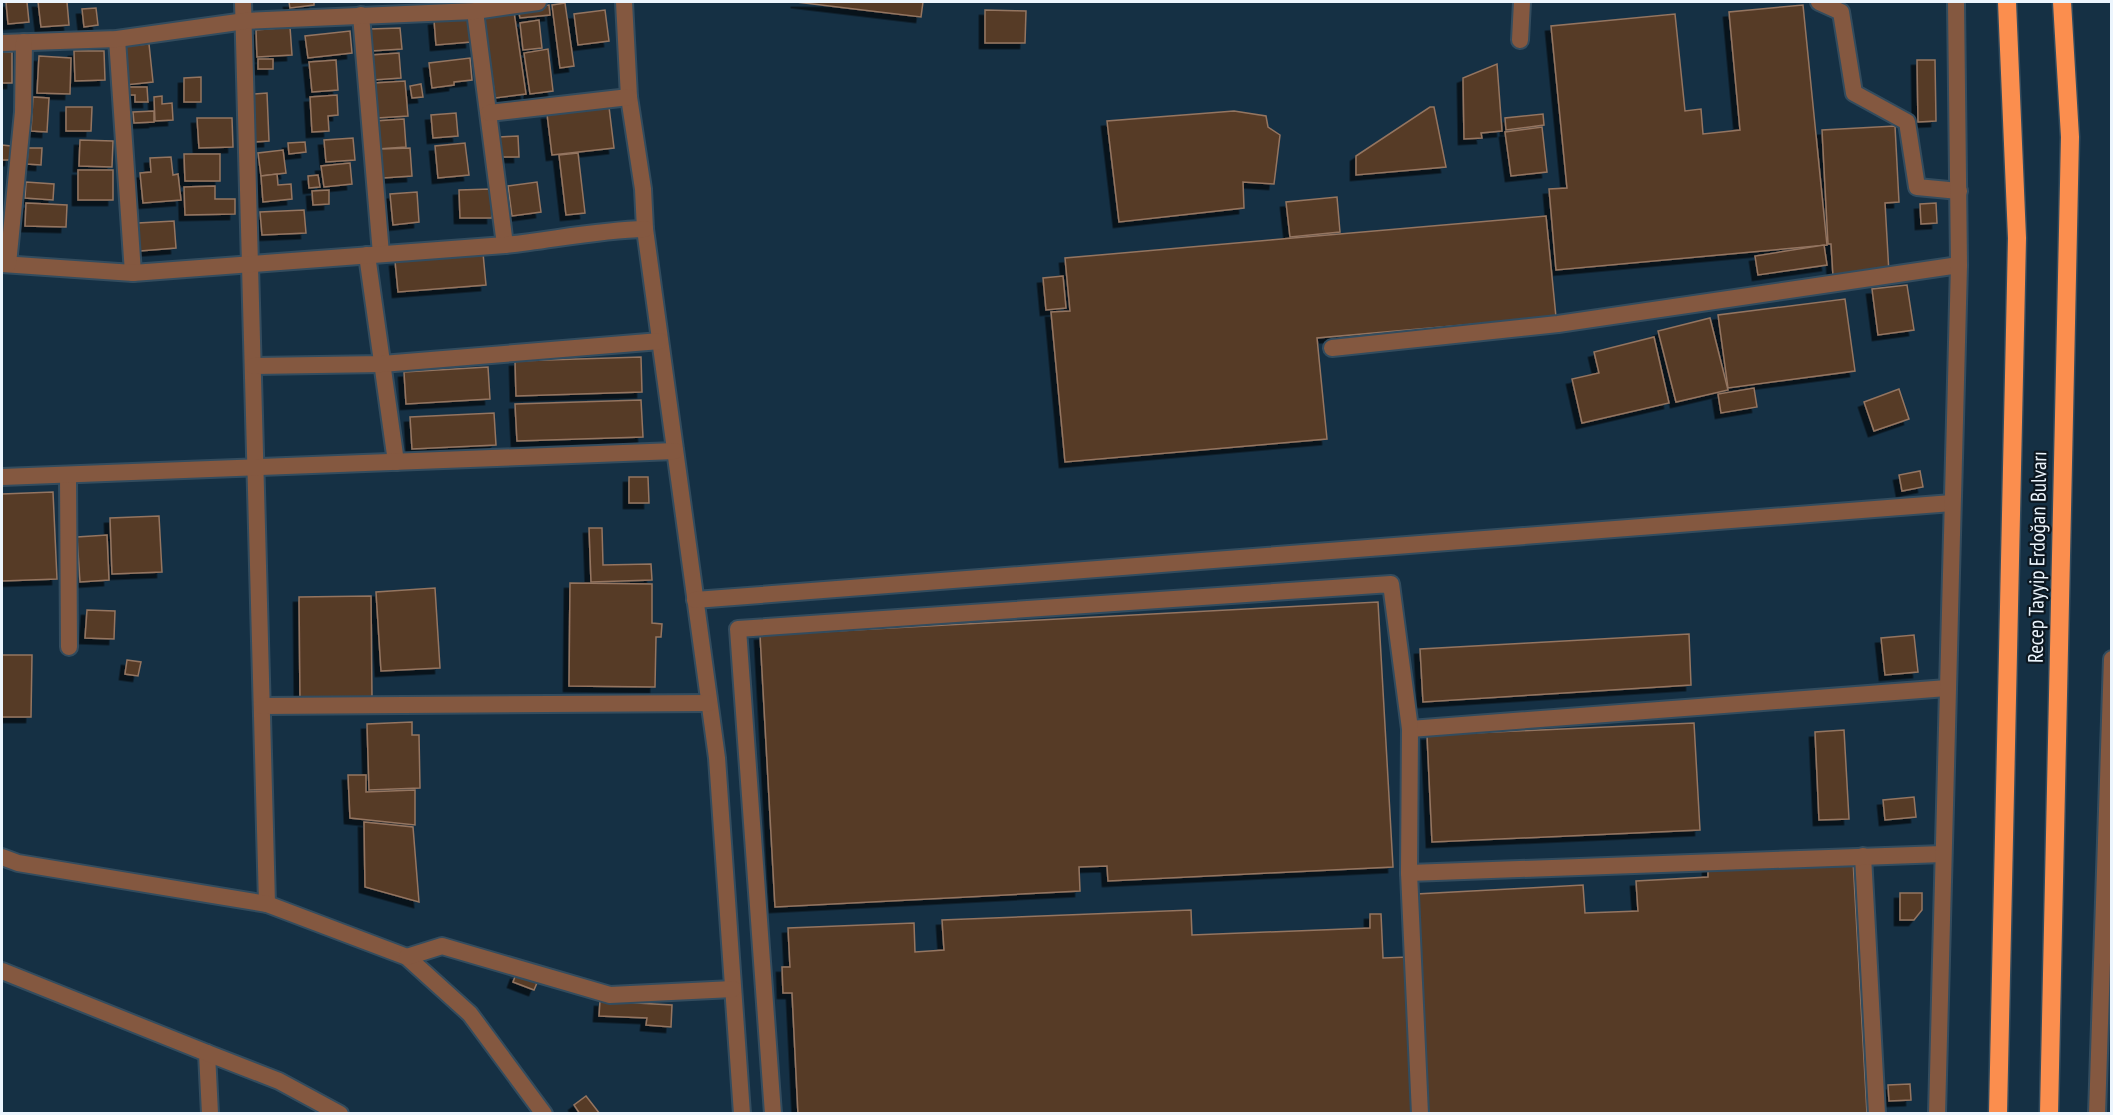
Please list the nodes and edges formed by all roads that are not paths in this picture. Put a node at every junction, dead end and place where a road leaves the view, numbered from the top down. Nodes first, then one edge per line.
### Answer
1 (243, 2) edge
2 (538, 2) edge
3 (624, 2) edge
4 (1522, 2) edge
5 (1819, 2) edge
6 (1956, 2) edge
7 (2007, 2) edge
8 (2061, 2) edge
9 (475, 11) junction
10 (361, 15) junction
11 (245, 21) junction
12 (117, 39) junction
13 (1520, 39) dead end
14 (24, 42) junction
15 (2, 44) edge
16 (629, 97) junction
17 (489, 113) junction
18 (1959, 191) junction
19 (645, 229) junction
20 (505, 245) junction
21 (374, 254) junction
22 (251, 263) junction
23 (5, 264) edge
24 (1959, 265) junction
25 (133, 273) junction
26 (660, 341) junction
27 (1332, 348) dead end
28 (382, 364) junction
29 (254, 366) junction
30 (675, 451) junction
31 (396, 462) junction
32 (256, 467) junction
33 (68, 475) junction
34 (2, 477) edge
35 (1952, 503) junction
36 (695, 600) junction
37 (69, 647) dead end
38 (2112, 659) edge
39 (1947, 688) junction
40 (709, 703) junction
41 (262, 706) junction
42 (1410, 729) junction
43 (1943, 854) junction
44 (2, 856) edge
45 (1863, 856) junction
46 (1409, 873) junction
47 (267, 904) junction
48 (407, 957) junction
49 (2, 971) edge
50 (733, 989) junction
51 (207, 1053) junction
52 (210, 1113) edge
53 (340, 1113) edge
54 (544, 1113) edge
55 (742, 1113) edge
56 (773, 1113) edge
57 (1420, 1113) edge
58 (1877, 1113) edge
59 (1937, 1113) edge
60 (1998, 1113) edge
61 (2049, 1113) edge
62 (2097, 1113) edge

1 - 11 street
2 - 9 street
3 - 16 street
4 - 13 street
5 - 18 street
6 - 18 street
7 - 60 highway, Recep Tayyip Erdoğan Bulvarı
8 - 61 highway, Recep Tayyip Erdoğan Bulvarı
9 - 10 street
9 - 17 street
10 - 11 street
10 - 21 street
11 - 12 street
11 - 22 street
12 - 14 street
12 - 25 street
14 - 15 street
14 - 23 street
16 - 17 street
16 - 19 street
17 - 20 street
18 - 24 street
19 - 20 street
19 - 26 street
20 - 21 street
21 - 22 street
21 - 28 street
22 - 25 street
22 - 29 street
23 - 25 street
24 - 27 street
24 - 35 street
26 - 28 street
26 - 30 street
28 - 29 street
28 - 31 street
29 - 32 street
30 - 31 street
30 - 36 street
31 - 32 street
32 - 33 street
32 - 41 street
33 - 34 street
33 - 37 street
35 - 36 street
35 - 39 street
36 - 40 street
38 - 62 street
39 - 42 street
39 - 43 street
40 - 41 street
40 - 50 street
41 - 47 street
42 - 46 street
42 - 56 street
43 - 45 street
43 - 59 street
44 - 47 street
45 - 46 street
45 - 58 street
46 - 57 street
47 - 48 street
48 - 50 street
48 - 54 street
49 - 51 street
50 - 55 street
51 - 52 street
51 - 53 street

